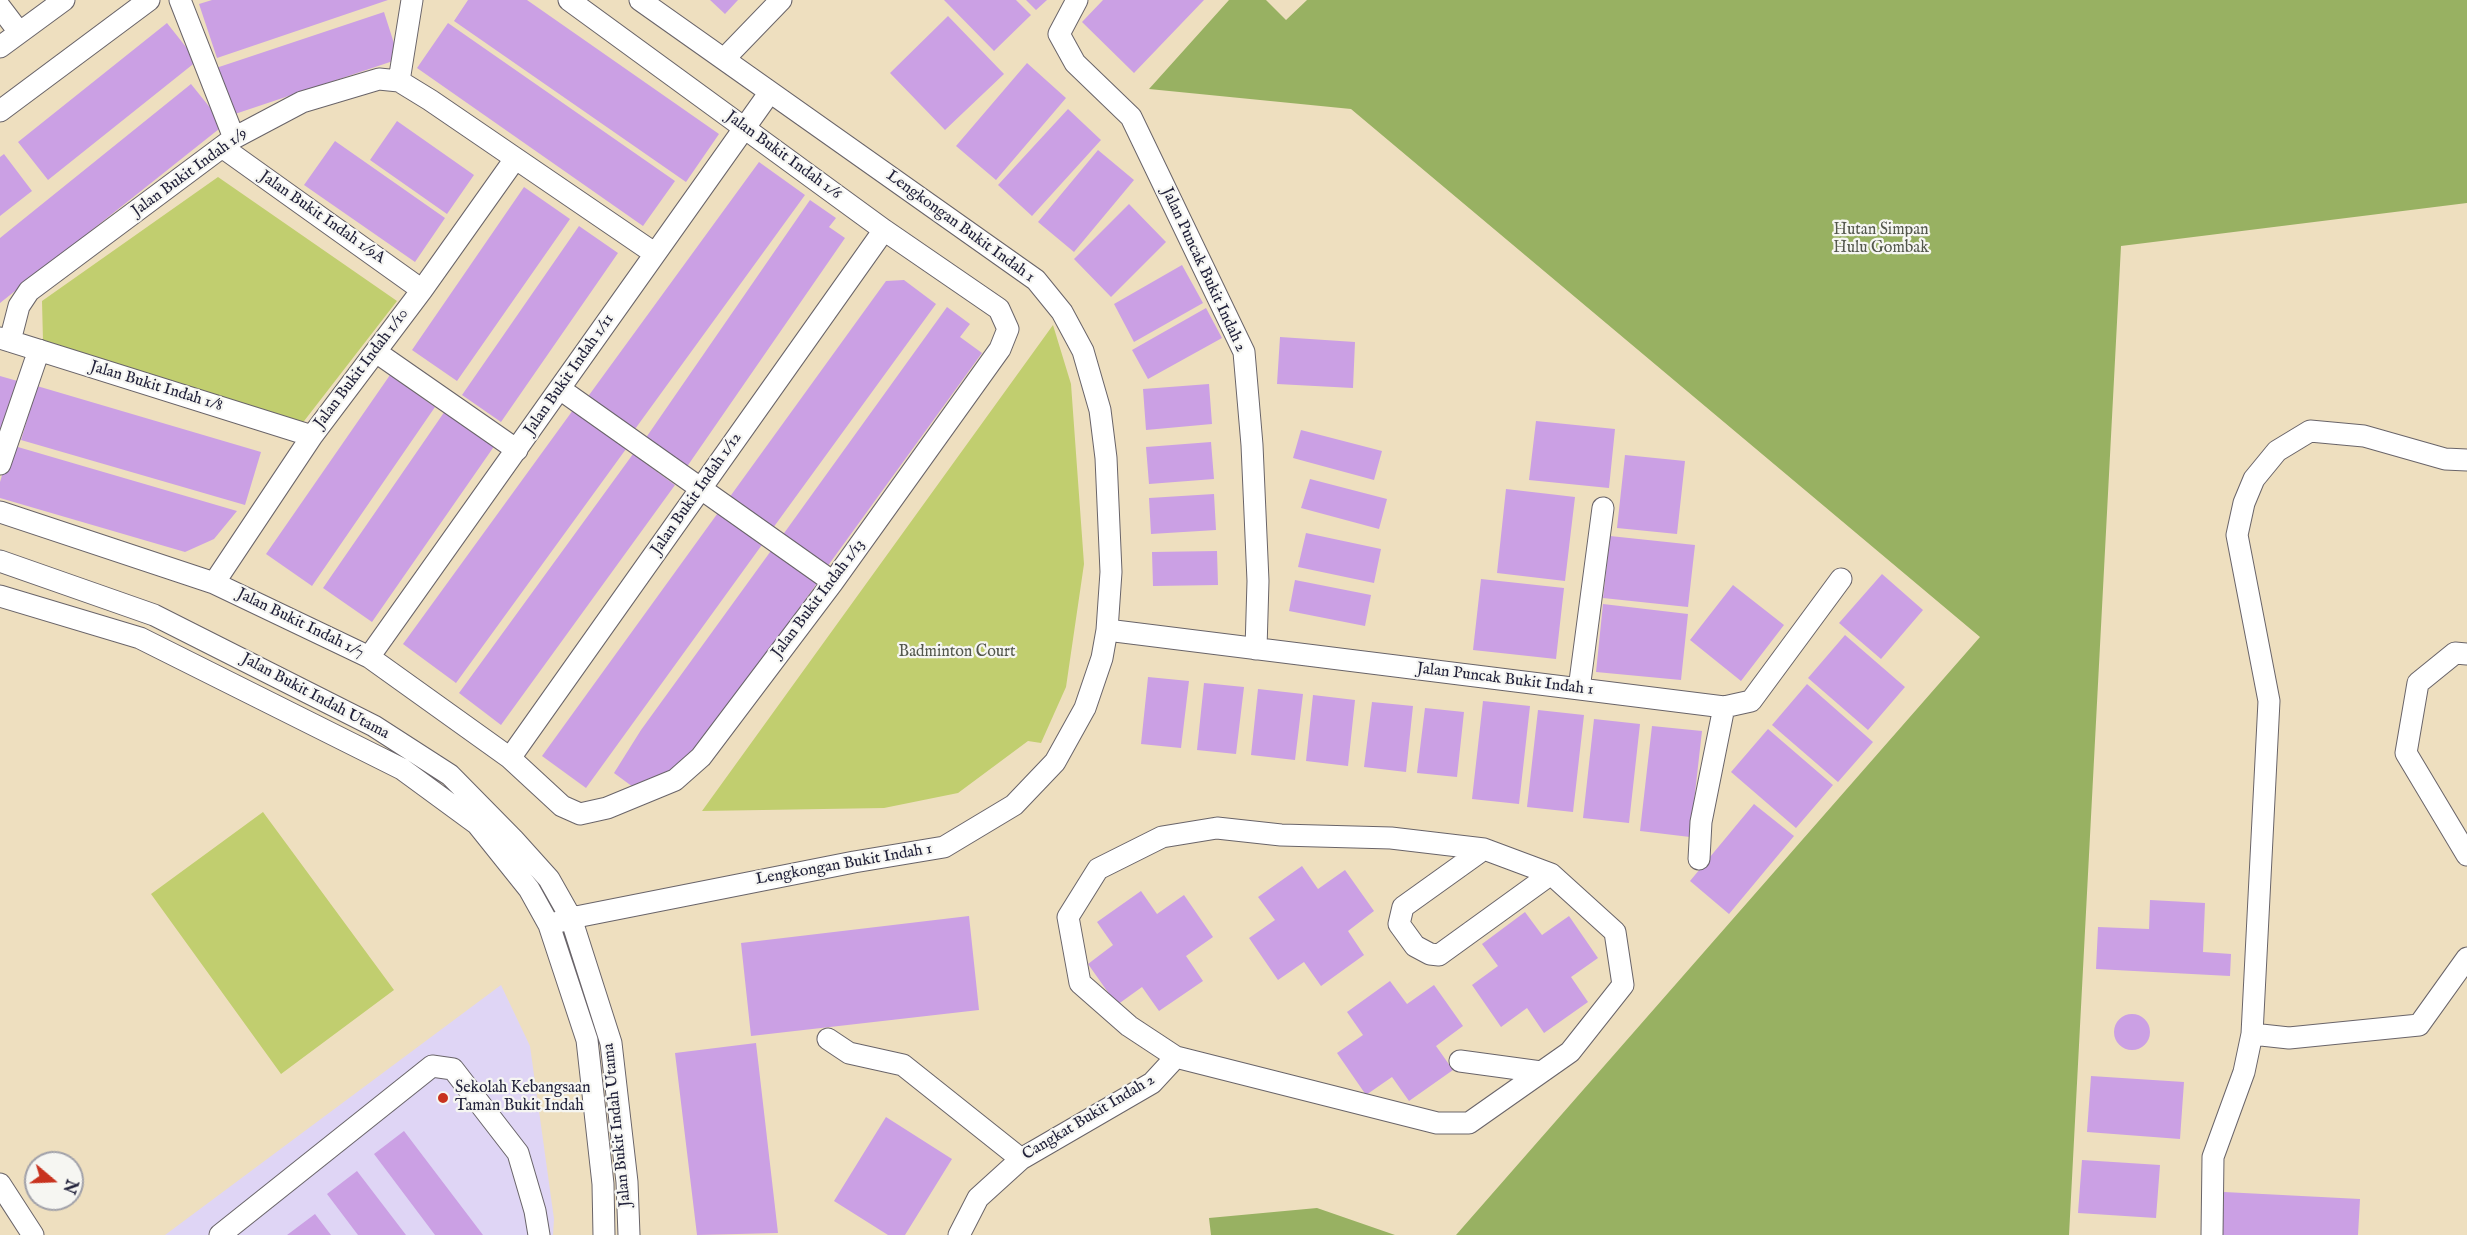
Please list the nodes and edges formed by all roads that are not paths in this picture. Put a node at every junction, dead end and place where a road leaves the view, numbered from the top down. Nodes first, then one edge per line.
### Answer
1 (64, 0) edge
2 (149, 0) edge
3 (180, 0) edge
4 (412, 0) edge
5 (569, 0) edge
6 (640, 0) edge
7 (781, 0) edge
8 (1077, 0) edge
9 (0, 7) edge
10 (19, 32) junction
11 (0, 47) edge
12 (724, 58) junction
13 (399, 81) junction
14 (770, 92) junction
15 (0, 111) edge
16 (746, 129) junction
17 (228, 142) junction
18 (515, 159) junction
19 (884, 230) junction
20 (654, 253) junction
21 (422, 290) junction
22 (999, 309) joint
23 (5, 340) edge
24 (39, 350) junction
25 (376, 352) junction
26 (560, 389) junction
27 (312, 436) junction
28 (517, 450) junction
29 (2467, 460) edge
30 (0, 464) edge
31 (701, 489) junction
32 (1603, 508) dead end
33 (0, 512) edge
34 (0, 561) edge
35 (1842, 579) dead end
36 (833, 582) junction
37 (214, 583) junction
38 (0, 596) edge
39 (1107, 630) junction
40 (1256, 649) junction
41 (2467, 654) edge
42 (369, 657) junction
43 (1579, 689) junction
44 (1724, 707) junction
45 (510, 758) junction
46 (562, 806) joint
47 (1484, 849) junction
48 (2467, 855) edge
49 (1700, 859) dead end
50 (1551, 874) junction
51 (571, 918) junction
52 (549, 925) junction
53 (2467, 958) edge
54 (2252, 1034) junction
55 (828, 1040) dead end
56 (1176, 1057) junction
57 (1460, 1060) dead end
58 (1541, 1072) junction
59 (1021, 1160) junction
60 (0, 1184) edge
61 (33, 1235) edge
62 (220, 1235) edge
63 (539, 1235) edge
64 (604, 1235) edge
65 (629, 1235) edge
66 (959, 1235) edge
67 (2212, 1235) edge

1 - 10 street
2 - 15 street
3 - 17 street
4 - 13 street
5 - 16 street, Jalan Bukit Indah 1/6
6 - 12 street, Lengkongan Bukit Indah 1
7 - 12 street
8 - 40 street, Jalan Puncak Bukit Indah 2
9 - 10 street
10 - 11 street
12 - 14 street, Lengkongan Bukit Indah 1
13 - 17 street, Jalan Bukit Indah 1/9
13 - 18 street
14 - 16 street, Jalan Bukit Indah 1/11
14 - 39 street, Lengkongan Bukit Indah 1
16 - 19 street, Jalan Bukit Indah 1/6
16 - 20 street, Jalan Bukit Indah 1/11
17 - 21 street, Jalan Bukit Indah 1/9A
17 - 23 street, Jalan Bukit Indah 1/9
18 - 20 street
18 - 21 street, Jalan Bukit Indah 1/10
19 - 22 street, Jalan Bukit Indah 1/6
19 - 31 street, Jalan Bukit Indah 1/12
20 - 26 street, Jalan Bukit Indah 1/11
21 - 25 street, Jalan Bukit Indah 1/10
22 - 36 street, Jalan Bukit Indah 1/13
23 - 24 street, Jalan Bukit Indah 1/8
24 - 27 street, Jalan Bukit Indah 1/8
24 - 30 street
25 - 27 street, Jalan Bukit Indah 1/10
25 - 28 street
26 - 28 street, Jalan Bukit Indah 1/11
26 - 31 street
27 - 37 street, Jalan Bukit Indah 1/10
28 - 42 street, Jalan Bukit Indah 1/11
29 - 54 street
31 - 36 street
31 - 45 street, Jalan Bukit Indah 1/12
32 - 43 street
33 - 37 street, Jalan Bukit Indah 1/7
34 - 51 street, Jalan Bukit Indah Utama
35 - 44 street, Jalan Puncak Bukit Indah 1
36 - 46 street, Jalan Bukit Indah 1/13
37 - 42 street, Jalan Bukit Indah 1/7
38 - 52 street, Jalan Bukit Indah Utama
39 - 40 street, Jalan Puncak Bukit Indah 1
39 - 51 street, Lengkongan Bukit Indah 1
40 - 43 street, Jalan Puncak Bukit Indah 1
41 - 48 street
42 - 45 street, Jalan Bukit Indah 1/7
43 - 44 street, Jalan Puncak Bukit Indah 1
44 - 49 street
45 - 46 street, Jalan Bukit Indah 1/7
47 - 50 street
47 - 50 street
47 - 56 street
50 - 58 street
51 - 52 street, Lengkongan Bukit Indah 1
51 - 65 street, Jalan Bukit Indah Utama
52 - 64 street, Jalan Bukit Indah Utama
53 - 54 street
54 - 67 street
55 - 59 street
56 - 58 street
56 - 59 street, Cangkat Bukit Indah 2
57 - 58 street
59 - 66 street, Cangkat Bukit Indah 2
60 - 61 street
62 - 63 street

